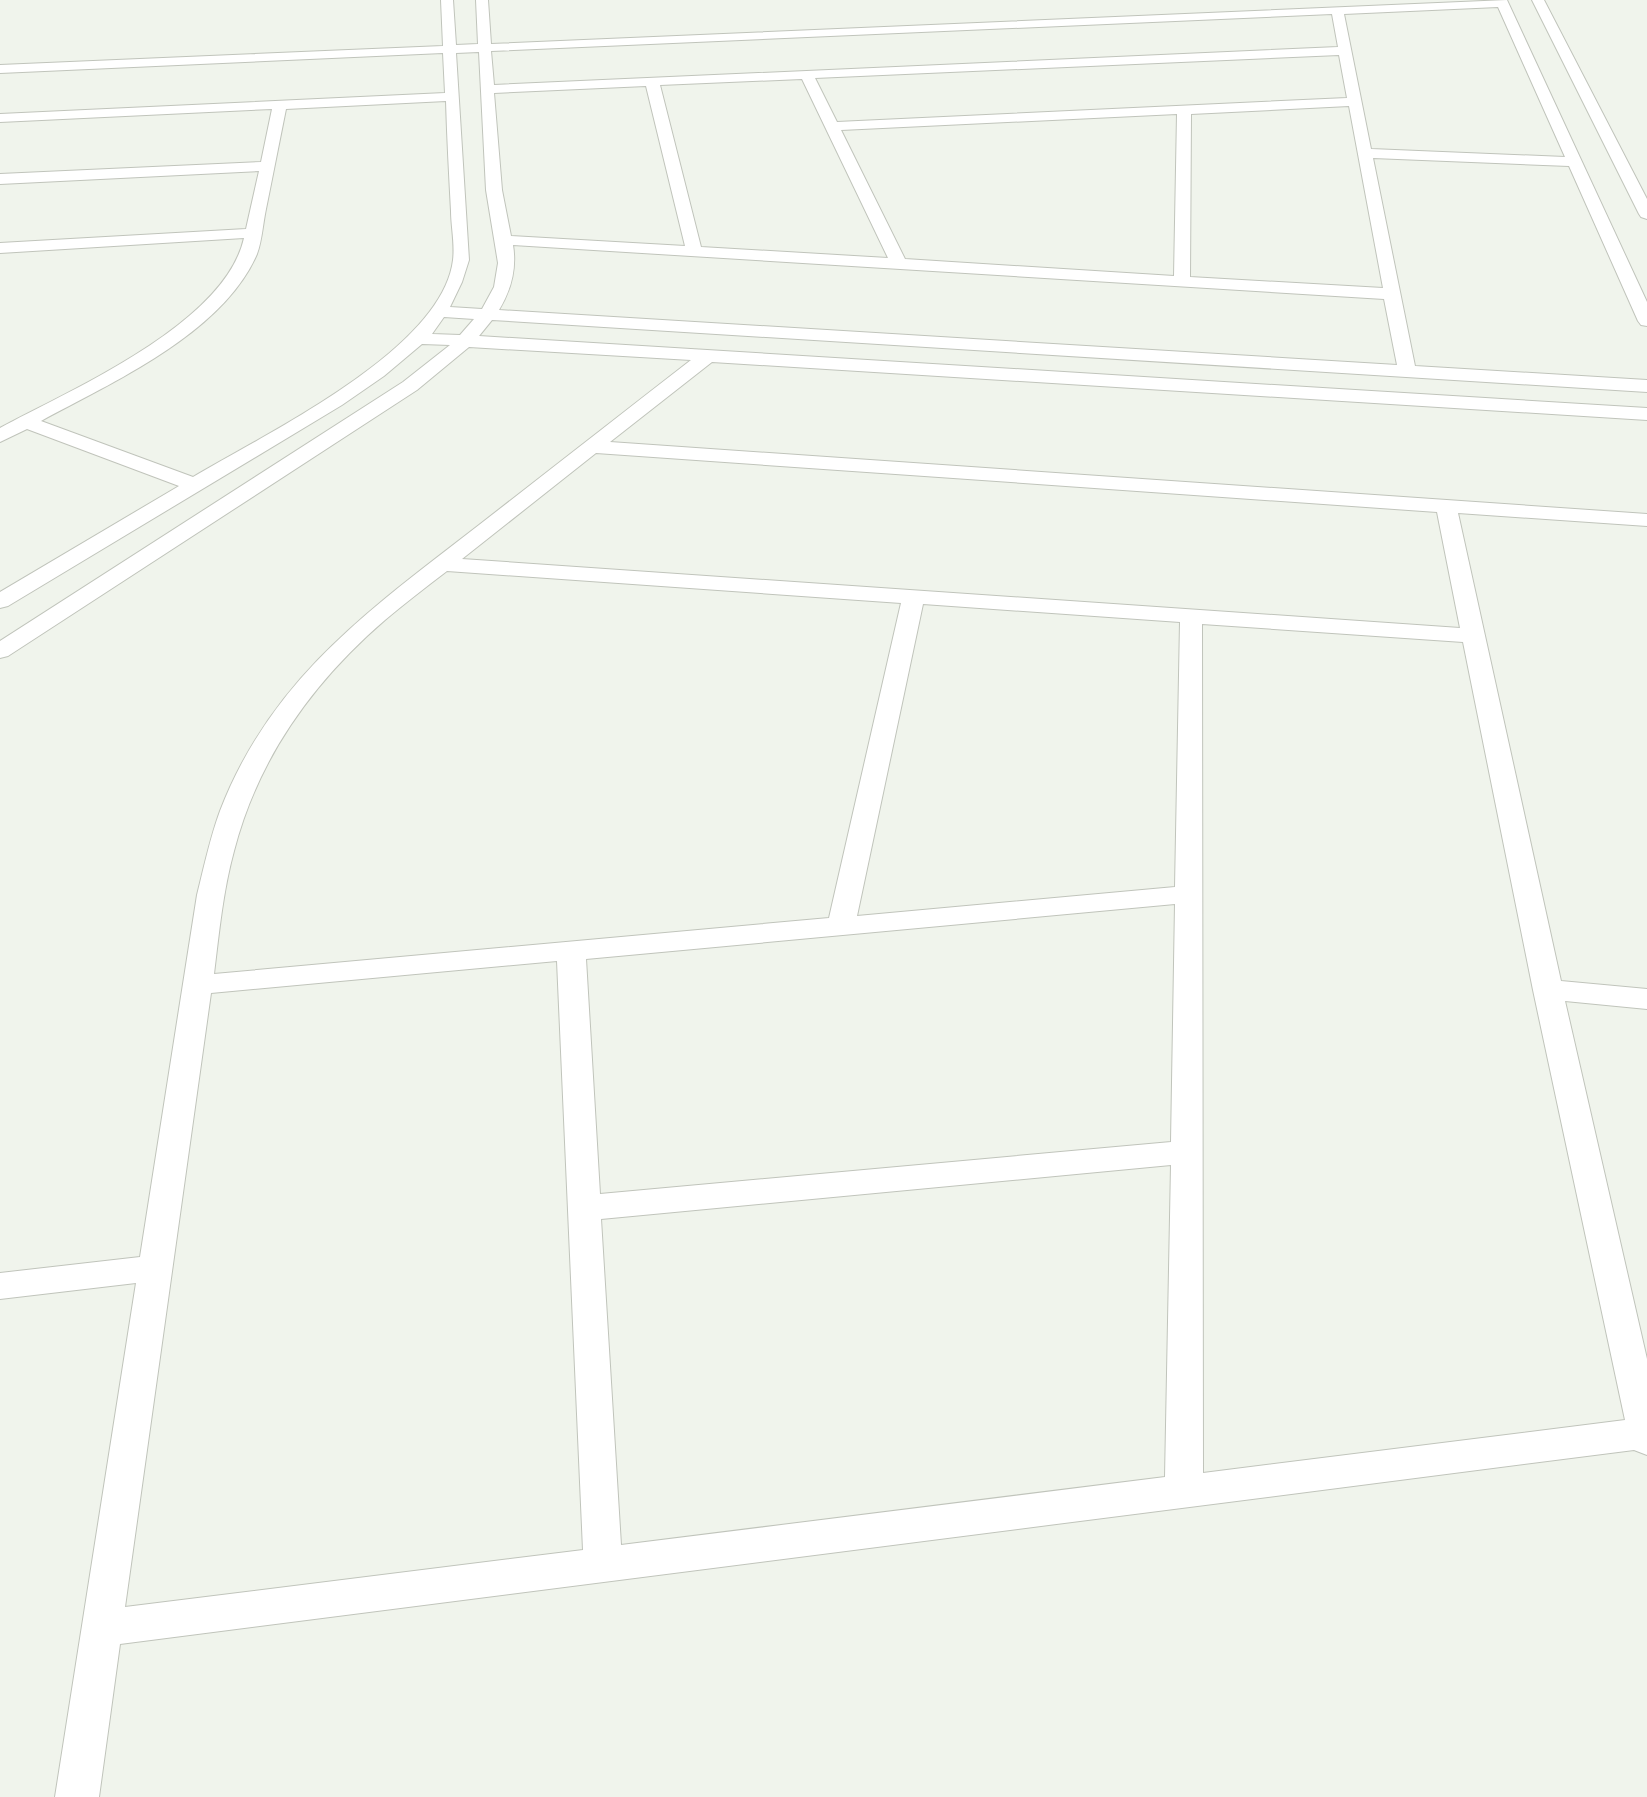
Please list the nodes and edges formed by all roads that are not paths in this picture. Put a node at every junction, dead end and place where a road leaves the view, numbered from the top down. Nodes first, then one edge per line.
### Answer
1 (448, 0) edge
2 (482, 0) edge
3 (1538, 0) edge
4 (1501, 1) edge
5 (1341, 5) edge
6 (485, 42) junction
7 (449, 44) junction
8 (1344, 52) junction
9 (0, 58) edge
10 (0, 69) edge
11 (807, 75) junction
12 (652, 82) junction
13 (488, 89) junction
14 (452, 97) junction
15 (1354, 102) junction
16 (280, 105) junction
17 (1184, 110) junction
18 (0, 118) edge
19 (832, 126) junction
20 (1364, 153) junction
21 (1574, 162) junction
22 (268, 166) junction
23 (0, 179) edge
24 (1647, 214) edge
25 (253, 234) junction
26 (504, 240) junction
27 (0, 248) edge
28 (694, 252) junction
29 (899, 264) junction
30 (1182, 281) junction
31 (1392, 294) junction
32 (438, 312) junction
33 (487, 315) junction
34 (1647, 321) edge
35 (418, 338) junction
36 (464, 341) junction
37 (708, 356) junction
38 (1407, 371) junction
39 (1647, 386) edge
40 (1647, 414) edge
41 (24, 422) junction
42 (0, 436) edge
43 (591, 447) junction
44 (195, 485) junction
45 (1446, 506) junction
46 (1647, 520) edge
47 (442, 564) junction
48 (913, 597) junction
49 (0, 601) edge
50 (1191, 616) junction
51 (1474, 636) junction
52 (3, 647) edge
53 (1189, 894) junction
54 (841, 926) junction
55 (571, 951) junction
56 (198, 985) junction
57 (1548, 990) junction
58 (1647, 999) edge
59 (1187, 1152) junction
60 (585, 1208) junction
61 (156, 1268) junction
62 (0, 1286) edge
63 (1646, 1436) edge
64 (1184, 1491) junction
65 (603, 1565) junction
66 (102, 1628) junction
67 (77, 1797) edge

1 - 7 street
2 - 6 street
3 - 24 street
4 - 5 street
4 - 21 street
5 - 6 street
5 - 8 street
6 - 7 street
6 - 13 street
7 - 9 street
7 - 10 street
7 - 14 street
8 - 11 street
8 - 15 street
11 - 12 street
11 - 19 street
12 - 13 street
12 - 28 street
13 - 26 street
14 - 16 street
14 - 32 street
15 - 17 street
15 - 20 street
16 - 18 street
16 - 22 street
17 - 19 street
17 - 30 street
19 - 29 street
20 - 21 street
20 - 31 street
21 - 34 street
22 - 23 street
22 - 25 street
25 - 27 street
25 - 41 street
26 - 28 street
26 - 33 street
28 - 29 street
29 - 30 street
30 - 31 street
31 - 38 street
32 - 33 street
32 - 35 street
33 - 36 street
33 - 38 street
35 - 36 street
35 - 44 street
36 - 37 street
36 - 52 street
37 - 40 street
37 - 43 street
38 - 39 street
41 - 42 street
41 - 44 street
43 - 45 street
43 - 47 street
44 - 49 street
45 - 46 street
45 - 51 street
47 - 48 street
47 - 56 street
48 - 50 street
48 - 54 street
50 - 51 street
50 - 53 street
51 - 57 street
53 - 54 street
53 - 59 street
54 - 55 street
55 - 56 street
55 - 60 street
56 - 61 street
57 - 58 street
57 - 63 street
59 - 60 street
59 - 64 street
60 - 65 street
61 - 62 street
61 - 66 street
63 - 64 street
64 - 65 street
65 - 66 street
66 - 67 street

